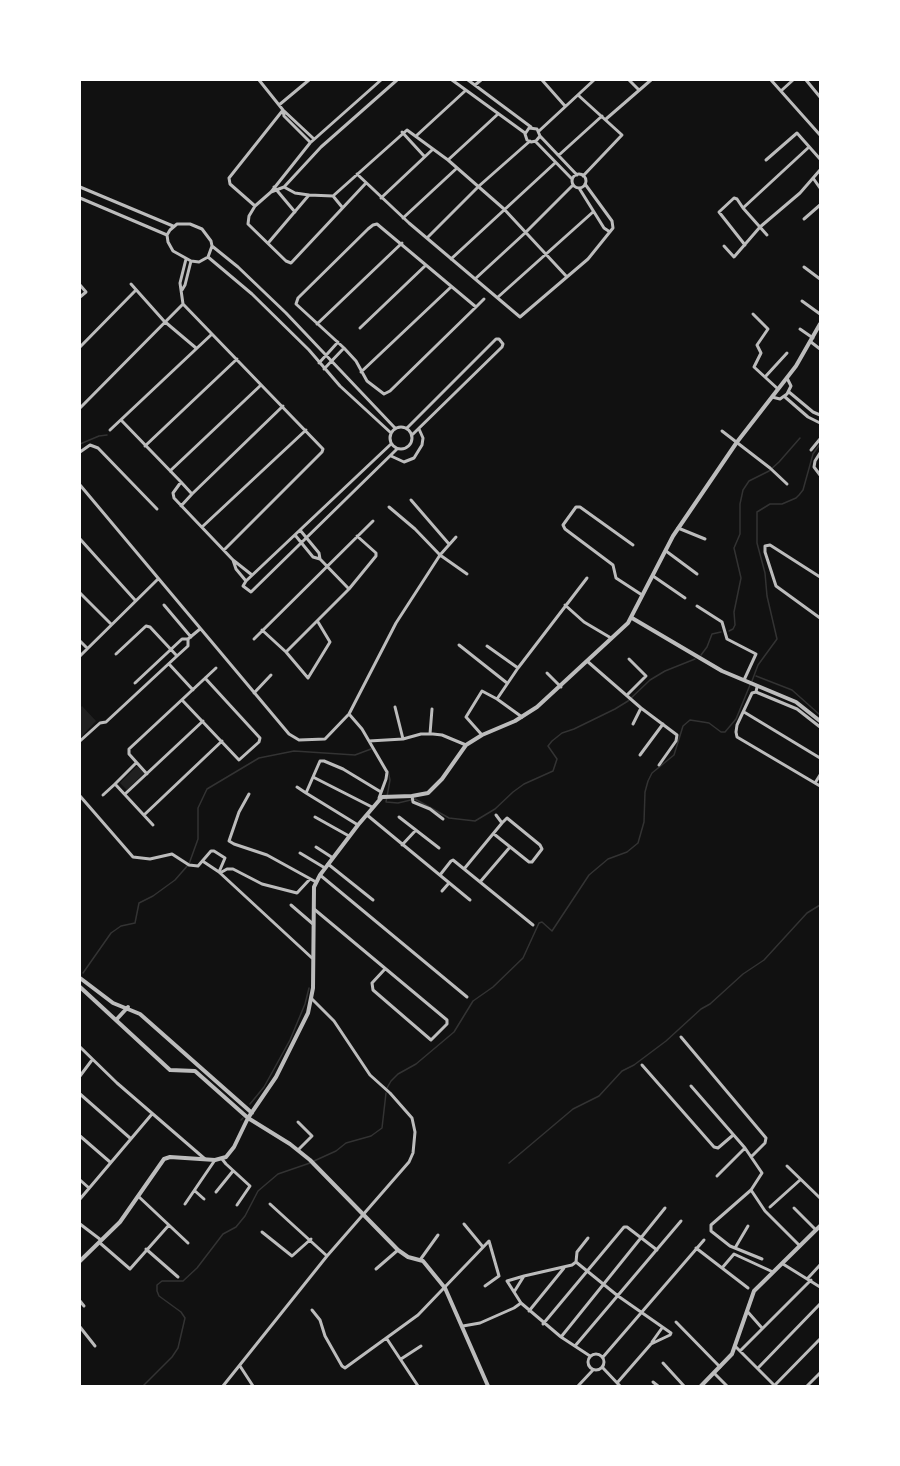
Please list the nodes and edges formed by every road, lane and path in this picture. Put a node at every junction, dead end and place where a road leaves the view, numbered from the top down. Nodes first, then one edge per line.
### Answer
1 (260, 80) edge
2 (309, 80) edge
3 (381, 80) edge
4 (397, 80) edge
5 (452, 80) edge
6 (468, 80) edge
7 (481, 80) edge
8 (543, 80) edge
9 (594, 80) edge
10 (629, 80) edge
11 (651, 80) edge
12 (771, 80) edge
13 (793, 80) edge
14 (806, 80) edge
15 (475, 85) junction
16 (639, 90) junction
17 (782, 90) junction
18 (465, 91) junction
19 (578, 95) junction
20 (489, 96) junction
21 (820, 97) edge
22 (483, 103) junction
23 (279, 105) junction
24 (565, 106) junction
25 (348, 109) junction
26 (283, 110) junction
27 (498, 114) junction
28 (356, 116) junction
29 (602, 116) junction
30 (606, 120) junction
31 (532, 128) junction
32 (402, 132) junction
33 (525, 133) junction
34 (539, 133) junction
35 (820, 135) edge
36 (416, 136) junction
37 (314, 139) junction
38 (530, 141) junction
39 (535, 141) junction
40 (310, 143) junction
41 (809, 147) junction
42 (432, 150) junction
43 (300, 156) junction
44 (424, 156) junction
45 (558, 156) junction
46 (820, 159) edge
47 (448, 160) junction
48 (765, 160) dead end
49 (306, 163) junction
50 (555, 163) junction
51 (457, 168) junction
52 (820, 170) edge
53 (357, 174) junction
54 (577, 175) junction
55 (583, 176) junction
56 (813, 178) junction
57 (572, 179) junction
58 (366, 183) junction
59 (585, 184) junction
60 (573, 185) junction
61 (479, 186) junction
62 (80, 187) edge
63 (274, 187) junction
64 (284, 187) junction
65 (579, 188) junction
66 (820, 188) edge
67 (278, 190) junction
68 (271, 192) junction
69 (309, 195) junction
70 (333, 196) junction
71 (80, 198) edge
72 (381, 198) junction
73 (820, 204) edge
74 (255, 206) junction
75 (342, 207) junction
76 (743, 208) junction
77 (504, 209) junction
78 (295, 212) junction
79 (593, 212) junction
80 (404, 218) junction
81 (804, 219) dead end
82 (173, 226) junction
83 (760, 227) junction
84 (610, 232) junction
85 (525, 233) junction
86 (167, 235) junction
87 (767, 235) dead end
88 (427, 238) junction
89 (268, 242) junction
90 (402, 243) junction
91 (745, 245) junction
92 (212, 246) junction
93 (724, 246) dead end
94 (546, 255) junction
95 (208, 257) junction
96 (186, 259) junction
97 (451, 259) junction
98 (191, 261) junction
99 (426, 265) junction
100 (804, 267) dead end
101 (567, 277) junction
102 (475, 279) junction
103 (820, 279) edge
104 (131, 284) dead end
105 (80, 285) edge
106 (452, 287) junction
107 (136, 290) junction
108 (182, 290) junction
109 (80, 297) edge
110 (498, 297) junction
111 (484, 298) dead end
112 (802, 301) dead end
113 (183, 304) junction
114 (476, 307) junction
115 (753, 314) dead end
116 (820, 314) edge
117 (164, 321) junction
118 (317, 324) junction
119 (820, 324) edge
120 (360, 328) dead end
121 (800, 329) dead end
122 (212, 334) junction
123 (812, 340) junction
124 (338, 342) junction
125 (80, 347) edge
126 (196, 348) junction
127 (344, 348) junction
128 (820, 349) edge
129 (787, 353) dead end
130 (326, 355) junction
131 (237, 359) junction
132 (331, 361) junction
133 (319, 363) junction
134 (324, 369) junction
135 (361, 373) junction
136 (765, 377) junction
137 (788, 378) junction
138 (261, 385) junction
139 (778, 389) junction
140 (789, 392) junction
141 (772, 397) junction
142 (785, 397) junction
143 (283, 406) junction
144 (80, 408) edge
145 (819, 414) edge
146 (813, 419) junction
147 (121, 420) junction
148 (820, 423) edge
149 (395, 428) junction
150 (407, 429) junction
151 (419, 429) junction
152 (110, 430) dead end
153 (306, 430) junction
154 (722, 431) dead end
155 (390, 432) junction
156 (412, 435) junction
157 (820, 439) edge
158 (737, 442) junction
159 (391, 444) junction
160 (145, 446) junction
161 (397, 449) junction
162 (811, 450) dead end
163 (80, 452) edge
164 (820, 453) edge
165 (391, 456) junction
166 (170, 471) junction
167 (820, 475) edge
168 (181, 483) junction
169 (787, 484) dead end
170 (80, 485) edge
171 (192, 494) junction
172 (411, 500) dead end
173 (182, 506) junction
174 (389, 507) dead end
175 (157, 509) dead end
176 (373, 521) dead end
177 (202, 527) junction
178 (678, 528) junction
179 (300, 530) junction
180 (295, 536) junction
181 (357, 536) junction
182 (456, 537) dead end
183 (307, 538) junction
184 (80, 539) edge
185 (705, 539) dead end
186 (301, 543) junction
187 (449, 544) junction
188 (633, 545) dead end
189 (224, 550) junction
190 (666, 551) junction
191 (440, 555) junction
192 (320, 559) junction
193 (233, 560) junction
194 (328, 567) junction
195 (467, 574) dead end
196 (696, 574) dead end
197 (252, 575) junction
198 (653, 576) junction
199 (820, 577) edge
200 (587, 578) dead end
201 (158, 579) junction
202 (246, 580) junction
203 (349, 589) junction
204 (80, 593) edge
205 (644, 596) junction
206 (685, 598) dead end
207 (135, 600) junction
208 (164, 605) dead end
209 (565, 605) junction
210 (698, 606) dead end
211 (632, 618) junction
212 (820, 618) edge
213 (318, 622) junction
214 (111, 624) junction
215 (200, 629) junction
216 (262, 630) junction
217 (190, 638) junction
218 (611, 638) junction
219 (254, 639) dead end
220 (80, 641) edge
221 (459, 645) dead end
222 (487, 646) dead end
223 (87, 648) junction
224 (171, 650) junction
225 (286, 652) junction
226 (116, 654) dead end
227 (80, 656) edge
228 (177, 656) junction
229 (629, 658) dead end
230 (587, 661) junction
231 (169, 664) junction
232 (216, 668) dead end
233 (518, 668) junction
234 (547, 673) dead end
235 (271, 675) dead end
236 (205, 678) junction
237 (745, 682) junction
238 (135, 683) dead end
239 (507, 683) junction
240 (561, 687) junction
241 (756, 689) junction
242 (193, 690) junction
243 (254, 693) junction
244 (630, 696) junction
245 (498, 699) junction
246 (182, 700) junction
247 (395, 707) dead end
248 (641, 708) junction
249 (432, 709) dead end
250 (744, 712) junction
251 (350, 714) junction
252 (522, 717) junction
253 (202, 721) junction
254 (820, 721) edge
255 (633, 724) dead end
256 (663, 724) junction
257 (820, 727) edge
258 (429, 734) junction
259 (482, 735) junction
260 (403, 739) junction
261 (80, 741) edge
262 (222, 741) junction
263 (369, 741) junction
264 (466, 745) junction
265 (640, 755) dead end
266 (820, 758) edge
267 (137, 763) junction
268 (659, 765) dead end
269 (147, 774) junction
270 (820, 775) edge
271 (313, 777) junction
272 (815, 783) junction
273 (115, 784) junction
274 (820, 786) edge
275 (297, 788) dead end
276 (381, 792) junction
277 (306, 793) junction
278 (125, 794) junction
279 (249, 794) dead end
280 (103, 795) dead end
281 (80, 796) edge
282 (379, 798) junction
283 (412, 799) junction
284 (372, 807) junction
285 (366, 814) junction
286 (144, 815) junction
287 (496, 815) dead end
288 (315, 817) dead end
289 (399, 817) dead end
290 (443, 819) dead end
291 (502, 823) junction
292 (153, 825) dead end
293 (358, 825) junction
294 (416, 830) junction
295 (494, 834) junction
296 (349, 836) junction
297 (402, 845) junction
298 (316, 847) dead end
299 (510, 847) junction
300 (439, 848) dead end
301 (300, 853) dead end
302 (333, 858) junction
303 (203, 862) junction
304 (327, 866) junction
305 (464, 869) junction
306 (219, 873) junction
307 (320, 874) junction
308 (440, 875) junction
309 (310, 879) junction
310 (316, 882) junction
311 (480, 882) junction
312 (449, 884) junction
313 (442, 891) dead end
314 (373, 900) dead end
315 (470, 900) dead end
316 (291, 905) dead end
317 (313, 908) junction
318 (313, 924) junction
319 (532, 925) dead end
320 (312, 958) junction
321 (385, 969) junction
322 (80, 978) edge
323 (80, 987) edge
324 (467, 997) dead end
325 (312, 999) junction
326 (128, 1007) junction
327 (116, 1020) junction
328 (681, 1038) dead end
329 (80, 1047) edge
330 (92, 1060) junction
331 (642, 1065) dead end
332 (80, 1076) edge
333 (691, 1086) dead end
334 (80, 1094) edge
335 (252, 1113) junction
336 (152, 1114) junction
337 (248, 1118) junction
338 (298, 1122) dead end
339 (80, 1136) edge
340 (732, 1136) junction
341 (130, 1138) junction
342 (744, 1148) junction
343 (298, 1150) junction
344 (751, 1157) junction
345 (222, 1159) junction
346 (207, 1160) junction
347 (215, 1160) junction
348 (110, 1162) junction
349 (787, 1166) dead end
350 (233, 1171) junction
351 (717, 1176) dead end
352 (80, 1180) edge
353 (800, 1180) junction
354 (89, 1188) junction
355 (751, 1190) junction
356 (195, 1191) junction
357 (216, 1192) dead end
358 (138, 1196) junction
359 (80, 1198) edge
360 (820, 1198) edge
361 (204, 1199) dead end
362 (185, 1204) dead end
363 (270, 1204) dead end
364 (237, 1205) dead end
365 (770, 1207) dead end
366 (665, 1208) dead end
367 (794, 1208) dead end
368 (362, 1215) junction
369 (681, 1221) dead end
370 (80, 1224) edge
371 (465, 1224) dead end
372 (169, 1225) junction
373 (748, 1226) dead end
374 (820, 1226) edge
375 (816, 1230) junction
376 (262, 1232) dead end
377 (438, 1235) dead end
378 (641, 1237) junction
379 (588, 1238) dead end
380 (311, 1239) junction
381 (704, 1240) dead end
382 (101, 1242) junction
383 (188, 1243) dead end
384 (482, 1246) junction
385 (800, 1246) junction
386 (696, 1248) junction
387 (735, 1248) junction
388 (147, 1250) junction
389 (398, 1250) junction
390 (657, 1250) junction
391 (327, 1256) junction
392 (762, 1259) dead end
393 (420, 1260) junction
394 (80, 1261) edge
395 (576, 1262) junction
396 (783, 1264) junction
397 (820, 1265) edge
398 (565, 1266) junction
399 (722, 1268) junction
400 (376, 1269) dead end
401 (588, 1272) junction
402 (773, 1272) junction
403 (499, 1276) junction
404 (525, 1276) junction
405 (178, 1277) dead end
406 (809, 1279) junction
407 (508, 1280) junction
408 (603, 1285) junction
409 (485, 1286) dead end
410 (820, 1287) edge
411 (445, 1288) junction
412 (748, 1288) dead end
413 (514, 1292) junction
414 (618, 1296) junction
415 (80, 1301) edge
416 (521, 1303) junction
417 (820, 1304) edge
418 (84, 1305) dead end
419 (312, 1310) dead end
420 (746, 1310) junction
421 (529, 1311) junction
422 (641, 1312) junction
423 (676, 1322) dead end
424 (543, 1324) junction
425 (463, 1326) junction
426 (80, 1327) edge
427 (662, 1327) junction
428 (762, 1328) junction
429 (561, 1337) junction
430 (387, 1339) junction
431 (820, 1339) edge
432 (651, 1344) junction
433 (95, 1346) dead end
434 (421, 1346) dead end
435 (575, 1346) junction
436 (735, 1346) junction
437 (740, 1351) junction
438 (590, 1356) junction
439 (603, 1357) junction
440 (401, 1359) junction
441 (663, 1364) dead end
442 (240, 1366) junction
443 (720, 1367) junction
444 (602, 1368) junction
445 (758, 1368) junction
446 (593, 1370) junction
447 (714, 1373) junction
448 (820, 1373) edge
449 (653, 1382) dead end
450 (618, 1385) edge
451 (223, 1386) edge
452 (253, 1386) edge
453 (418, 1386) edge
454 (488, 1386) edge
455 (580, 1386) edge
456 (658, 1386) edge
457 (684, 1386) edge
458 (703, 1386) edge
459 (727, 1386) edge
460 (775, 1386) edge
461 (807, 1386) edge

1 - 23 street
2 - 23 street
3 - 25 street
4 - 28 street
5 - 18 street
6 - 15 street
7 - 15 street
8 - 24 street
9 - 19 street
10 - 16 street
11 - 16 street
12 - 17 street
13 - 17 street
14 - 21 street
15 - 20 street
16 - 30 street
17 - 35 street
18 - 22 street
18 - 36 street
19 - 24 street
19 - 29 street
20 - 22 street
20 - 31 street
22 - 27 street
23 - 26 street
24 - 34 street
25 - 28 street
25 - 37 street
26 - 37 street
26 - 40 street
26 - 74 street
27 - 33 street
27 - 47 street
28 - 49 street
29 - 30 street
29 - 45 street
30 - 55 street
31 - 33 street
31 - 34 street
32 - 36 street
32 - 44 street
32 - 53 street
33 - 38 street
34 - 39 street
34 - 45 street
36 - 42 street
37 - 40 street
38 - 39 street
38 - 61 street
39 - 50 street
40 - 43 street
41 - 46 street
41 - 48 street
41 - 76 street
42 - 44 street
42 - 47 street
43 - 49 street
43 - 63 street
44 - 72 street
45 - 54 street
47 - 51 street
49 - 64 street
50 - 57 street
50 - 77 street
51 - 61 street
51 - 80 street
52 - 56 street
53 - 58 street
53 - 70 street
54 - 55 street
54 - 57 street
55 - 59 street
56 - 66 street
56 - 83 street
57 - 60 street
58 - 72 street
58 - 75 street
59 - 65 street
59 - 84 street
60 - 65 street
60 - 85 street
61 - 77 street
61 - 88 street
62 - 82 street
63 - 67 street
63 - 68 street
64 - 67 street
64 - 69 street
65 - 79 street
67 - 68 street
67 - 78 street
68 - 74 street
69 - 70 street
69 - 78 street
70 - 75 street
71 - 86 street
72 - 80 street
73 - 81 street
74 - 89 street
75 - 89 street
76 - 83 street
76 - 91 street
77 - 85 street
77 - 97 street
78 - 89 street
79 - 84 street
79 - 94 street
80 - 88 street
82 - 86 street
82 - 92 street
83 - 87 street
83 - 91 street
84 - 101 street
85 - 94 street
85 - 102 street
86 - 96 street
88 - 97 street
90 - 99 street
90 - 118 street
90 - 118 street
91 - 93 street
92 - 95 street
92 - 130 street
94 - 101 street
94 - 110 street
95 - 98 street
95 - 133 street
96 - 98 street
96 - 108 street
97 - 102 street
98 - 108 street
99 - 106 street
99 - 120 street
100 - 103 street
101 - 110 street
102 - 110 street
104 - 107 street
105 - 109 street
106 - 114 street
106 - 135 street
107 - 117 street
107 - 125 street
108 - 113 street
111 - 114 street
112 - 116 street
113 - 117 street
113 - 122 street
114 - 135 street
115 - 136 street
117 - 126 street
117 - 144 street
118 - 124 street
119 - 123 street
121 - 123 street
122 - 126 street
122 - 131 street
123 - 128 street
123 - 137 street
124 - 127 street
124 - 130 street
126 - 147 street
127 - 132 street
127 - 135 street
129 - 136 street
130 - 132 street
130 - 133 street
131 - 138 street
131 - 160 street
132 - 134 street
132 - 149 street
133 - 134 street
134 - 155 street
136 - 139 street
137 - 139 street
137 - 140 street
138 - 143 street
138 - 166 street
139 - 141 street
140 - 142 street
140 - 145 street
141 - 142 street
141 - 158 street
142 - 146 street
143 - 153 street
143 - 171 street
145 - 146 street
146 - 148 street
147 - 152 street
147 - 160 street
149 - 150 street
149 - 155 street
150 - 151 street
150 - 156 street
151 - 156 street
151 - 165 street
153 - 177 street
153 - 189 street
154 - 158 street
155 - 159 street
156 - 161 street
157 - 162 street
158 - 169 street
158 - 178 street
159 - 161 street
159 - 179 street
160 - 166 street
161 - 165 street
163 - 175 street
164 - 167 street
165 - 183 street
166 - 168 street
168 - 171 street
168 - 173 street
170 - 201 street
171 - 173 street
172 - 187 street
173 - 177 street
174 - 191 street
176 - 181 street
177 - 189 street
178 - 185 street
178 - 190 street
179 - 180 street
179 - 183 street
180 - 186 street
180 - 197 street
181 - 194 street
181 - 203 street
182 - 187 street
183 - 186 street
183 - 192 street
184 - 207 street
186 - 192 street
186 - 202 street
187 - 191 street
188 - 205 street
189 - 193 street
190 - 196 street
190 - 198 street
191 - 195 street
191 - 251 street
192 - 194 street
193 - 197 street
193 - 202 street
194 - 203 street
194 - 216 street
197 - 202 street
198 - 205 street
198 - 206 street
199 - 212 street
200 - 209 street
201 - 207 street
201 - 215 street
203 - 213 street
204 - 214 street
205 - 211 street
207 - 214 street
208 - 217 street
209 - 218 street
209 - 233 street
210 - 237 street
211 - 218 street
211 - 237 street
213 - 225 street
213 - 225 street
214 - 223 street
215 - 217 street
215 - 243 street
216 - 219 street
216 - 225 street
217 - 224 street
217 - 228 street
218 - 230 street
220 - 223 street
221 - 239 street
222 - 233 street
223 - 227 street
224 - 226 street
224 - 228 street
224 - 238 street
228 - 231 street
229 - 244 street
230 - 240 street
230 - 244 street
231 - 242 street
231 - 261 street
232 - 236 street
233 - 239 street
234 - 240 street
235 - 243 street
236 - 242 street
236 - 262 street
237 - 241 street
239 - 245 street
240 - 252 street
241 - 250 street
241 - 254 street
241 - 257 street
242 - 246 street
243 - 251 street
244 - 248 street
245 - 252 street
245 - 259 street
246 - 253 street
246 - 267 street
247 - 260 street
248 - 255 street
248 - 256 street
249 - 258 street
250 - 266 street
250 - 272 street
251 - 263 street
252 - 259 street
253 - 262 street
253 - 269 street
256 - 265 street
256 - 268 street
258 - 260 street
258 - 264 street
259 - 264 street
260 - 263 street
262 - 286 street
263 - 276 street
264 - 283 street
267 - 269 street
267 - 273 street
269 - 278 street
270 - 272 street
271 - 276 street
271 - 277 street
271 - 284 street
272 - 274 street
273 - 278 street
273 - 280 street
275 - 277 street
276 - 282 street
277 - 293 street
278 - 286 street
279 - 309 street
281 - 303 street
282 - 283 street
282 - 284 street
283 - 290 street
284 - 285 street
285 - 293 street
285 - 297 street
286 - 292 street
287 - 291 street
288 - 296 street
289 - 294 street
291 - 295 street
291 - 299 street
293 - 296 street
294 - 297 street
294 - 300 street
295 - 299 street
295 - 305 street
296 - 302 street
297 - 308 street
298 - 302 street
299 - 311 street
301 - 304 street
302 - 304 street
303 - 306 street
303 - 306 street
304 - 307 street
304 - 314 street
305 - 308 street
305 - 311 street
306 - 309 street
306 - 320 street
307 - 310 street
307 - 324 street
308 - 312 street
309 - 310 street
310 - 317 street
311 - 319 street
312 - 313 street
312 - 315 street
316 - 318 street
317 - 318 street
317 - 321 street
318 - 320 street
320 - 325 street
321 - 321 street
322 - 326 street
323 - 327 street
325 - 335 street
325 - 368 street
326 - 327 street
326 - 335 street
327 - 337 street
328 - 344 street
329 - 330 street
330 - 332 street
330 - 336 street
331 - 340 street
333 - 340 street
334 - 341 street
335 - 337 street
336 - 341 street
336 - 346 street
337 - 343 street
337 - 345 street
338 - 343 street
339 - 348 street
340 - 342 street
341 - 348 street
342 - 344 street
342 - 351 street
343 - 368 street
344 - 355 street
345 - 347 street
345 - 350 street
346 - 347 street
346 - 358 street
347 - 356 street
348 - 354 street
349 - 353 street
350 - 357 street
350 - 364 street
352 - 354 street
353 - 360 street
353 - 365 street
354 - 359 street
355 - 385 street
355 - 387 street
356 - 361 street
356 - 362 street
358 - 372 street
358 - 382 street
363 - 380 street
366 - 378 street
367 - 375 street
368 - 389 street
368 - 391 street
369 - 390 street
370 - 382 street
371 - 384 street
372 - 383 street
372 - 388 street
373 - 387 street
374 - 375 street
375 - 385 street
376 - 380 street
377 - 393 street
378 - 390 street
378 - 401 street
378 - 408 street
379 - 395 street
380 - 391 street
381 - 386 street
382 - 388 street
382 - 394 street
384 - 403 street
384 - 411 street
385 - 396 street
386 - 399 street
386 - 422 street
387 - 392 street
388 - 405 street
389 - 393 street
389 - 400 street
390 - 414 street
391 - 442 street
393 - 411 street
395 - 398 street
395 - 401 street
396 - 402 street
396 - 406 street
397 - 406 street
398 - 404 street
398 - 421 street
399 - 402 street
399 - 412 street
401 - 408 street
401 - 424 street
402 - 420 street
403 - 407 street
403 - 409 street
404 - 407 street
404 - 413 street
406 - 410 street
406 - 428 street
407 - 413 street
408 - 414 street
408 - 429 street
411 - 425 street
411 - 430 street
413 - 416 street
414 - 422 street
414 - 435 street
415 - 418 street
416 - 421 street
416 - 425 street
417 - 445 street
419 - 430 street
420 - 428 street
420 - 436 street
421 - 424 street
422 - 427 street
422 - 439 street
423 - 443 street
424 - 429 street
425 - 454 street
426 - 433 street
427 - 432 street
427 - 432 street
428 - 437 street
429 - 435 street
430 - 440 street
431 - 460 street
432 - 450 street
434 - 440 street
435 - 438 street
436 - 437 street
436 - 443 street
437 - 445 street
438 - 439 street
438 - 446 street
439 - 444 street
440 - 453 street
441 - 457 street
442 - 451 street
442 - 452 street
443 - 447 street
444 - 446 street
444 - 450 street
445 - 460 street
446 - 455 street
447 - 458 street
447 - 459 street
448 - 461 street
449 - 456 street

